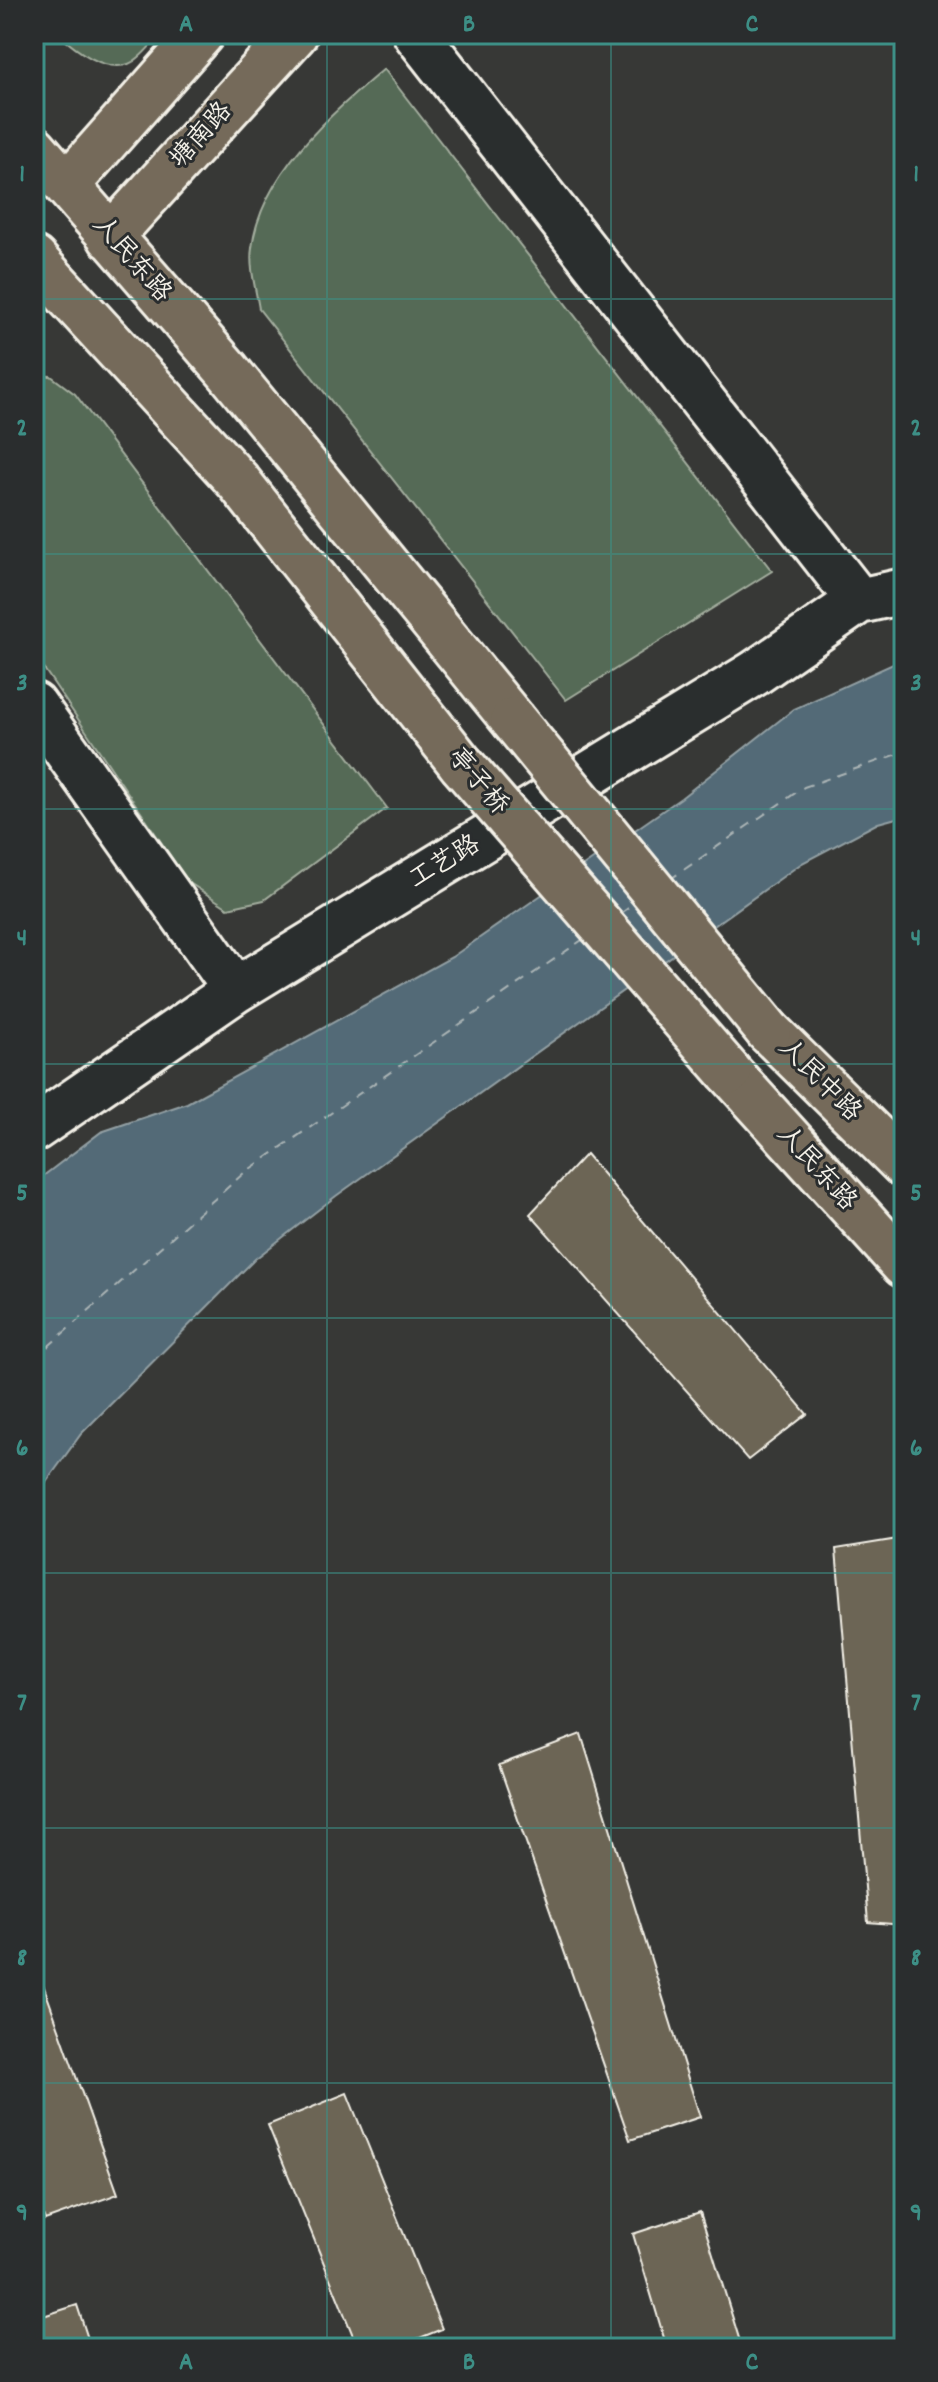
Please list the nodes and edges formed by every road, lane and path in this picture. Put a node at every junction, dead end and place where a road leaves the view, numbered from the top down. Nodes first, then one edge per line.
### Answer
1 (201, 34) edge
2 (295, 34) edge
3 (416, 34) edge
4 (34, 148) edge
5 (68, 184) junction
6 (110, 237) junction
7 (39, 275) edge
8 (904, 591) edge
9 (859, 601) junction
10 (34, 705) edge
11 (513, 720) joint
12 (236, 990) junction
13 (729, 1072) joint
14 (34, 1129) edge
15 (904, 1165) edge
16 (904, 1265) edge

1 - 5 main road
2 - 6 main road, 塘南路
3 - 9 street
4 - 5 main road, 人民东路
5 - 6 main road, 人民东路
6 - 11 main road, 人民东路
7 - 13 main road, 亭子桥, bridge
8 - 9 street
9 - 12 street, 工艺路
10 - 12 street
11 - 15 main road, 人民中路, bridge
12 - 14 street, 工艺路
13 - 16 main road, 人民东路

